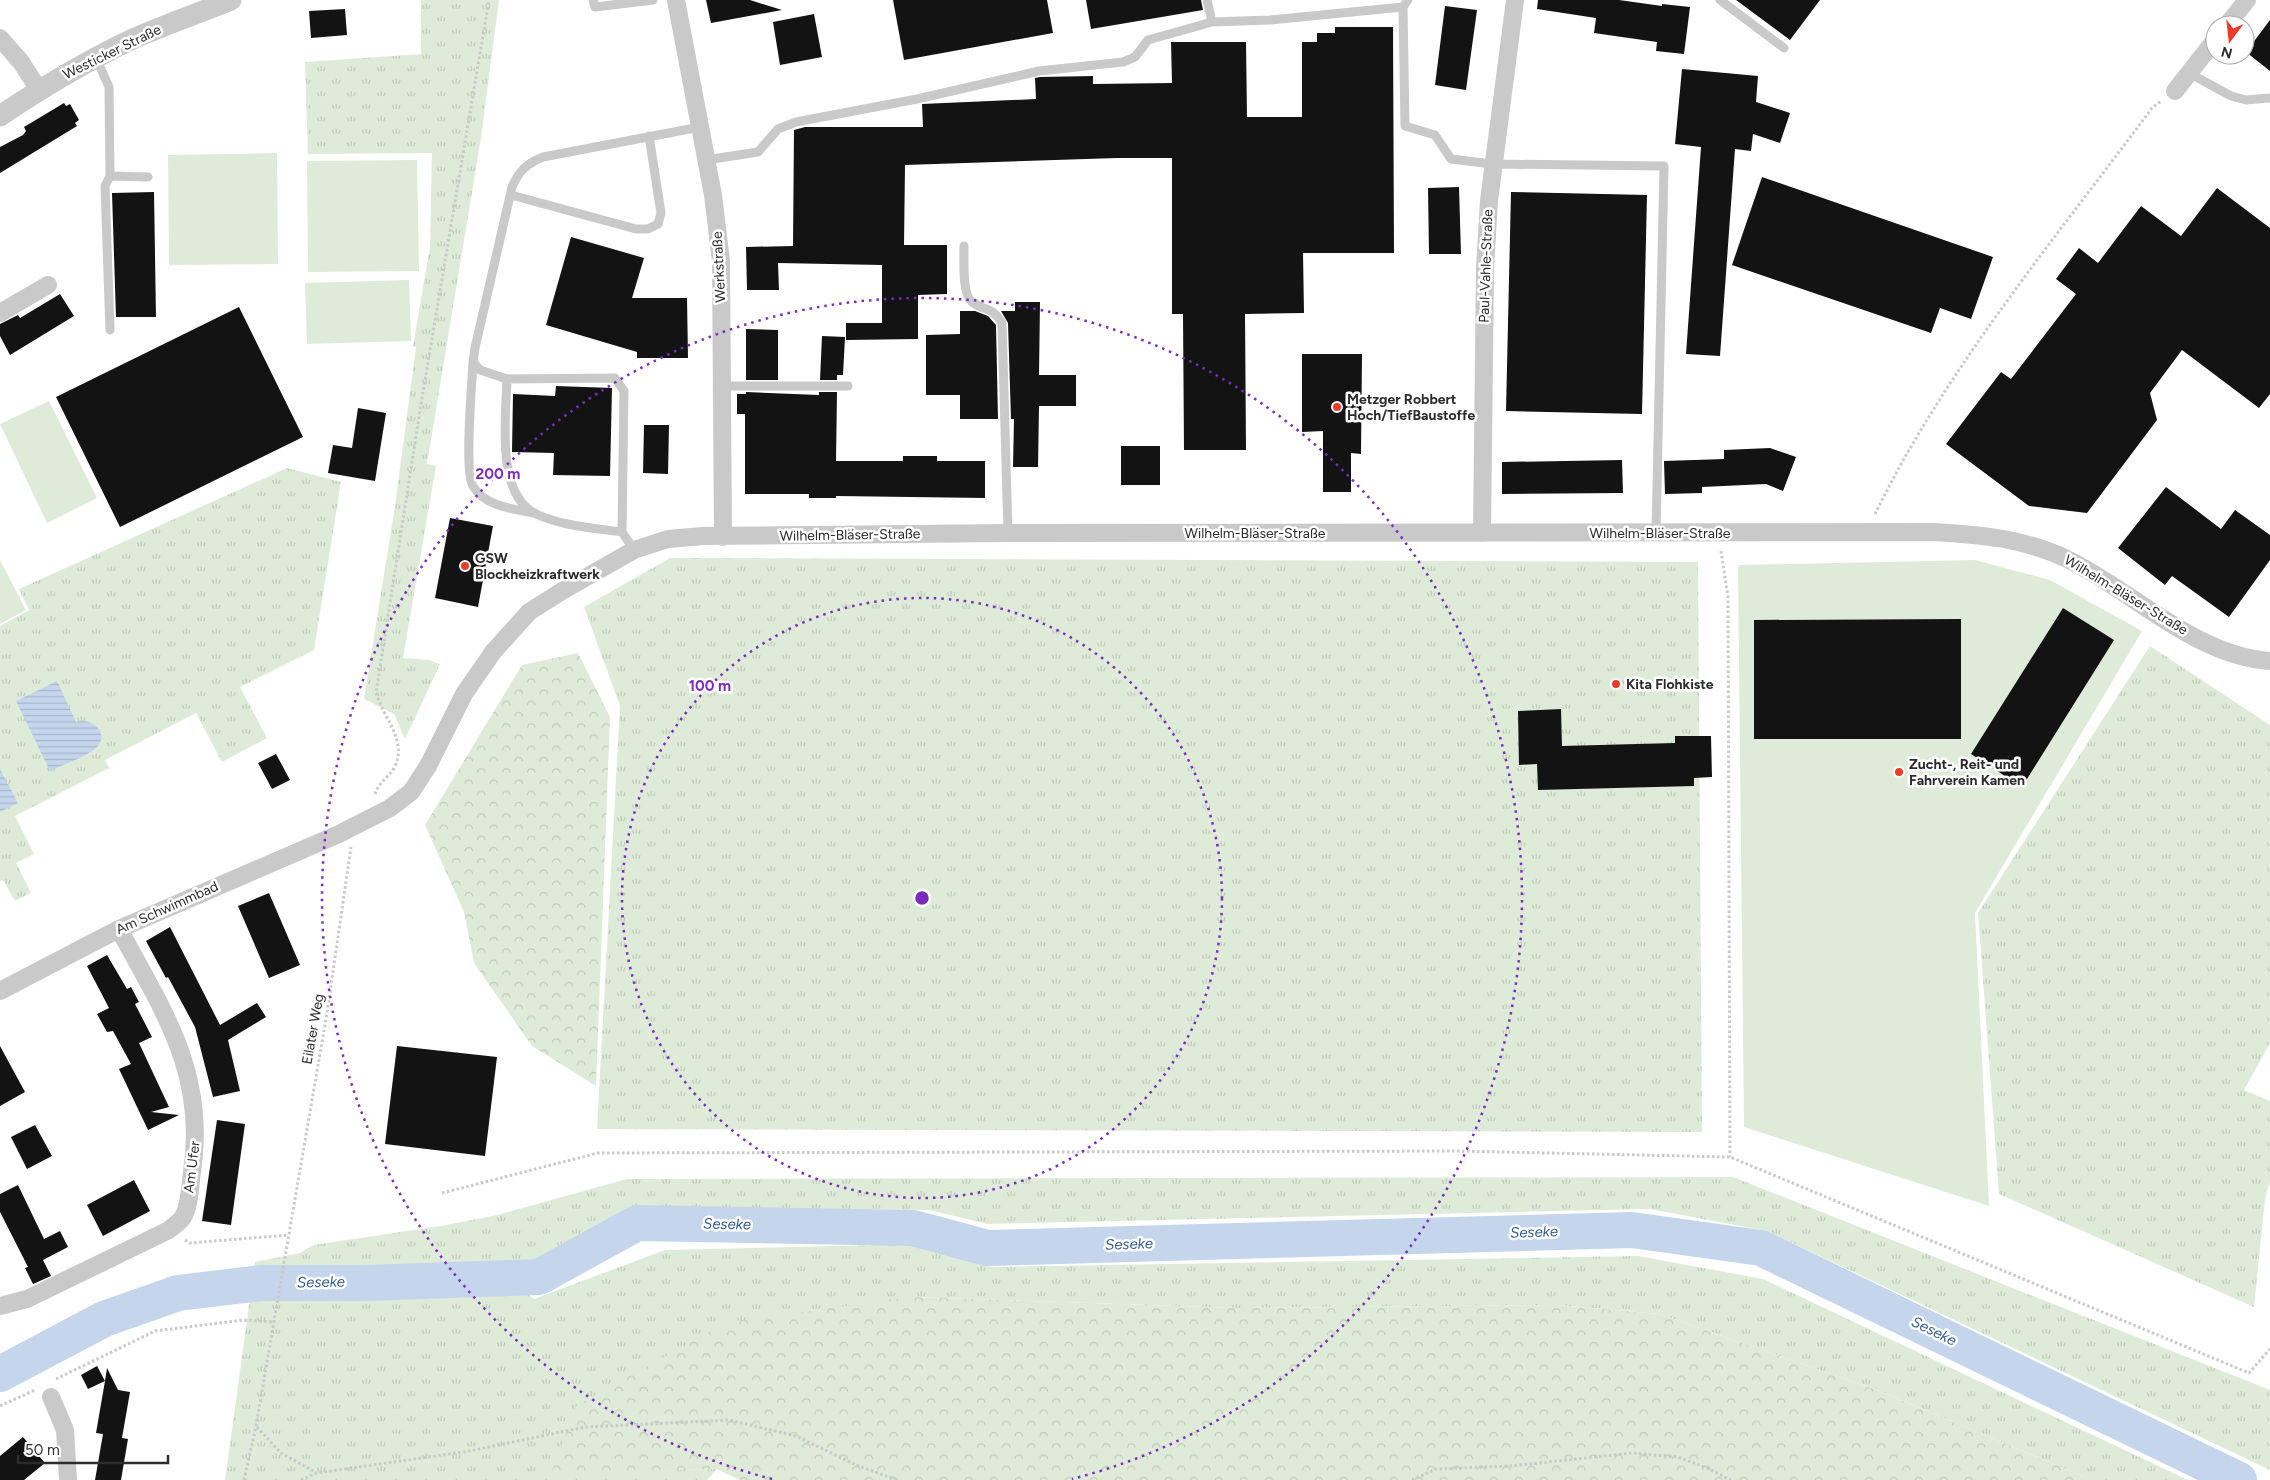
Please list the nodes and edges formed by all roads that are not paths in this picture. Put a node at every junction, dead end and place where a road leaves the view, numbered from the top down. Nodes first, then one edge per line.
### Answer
1 (231, 0) edge
2 (593, 0) edge
3 (653, 0) edge
4 (676, 0) edge
5 (1207, 0) edge
6 (1515, 0) edge
7 (1720, 0) edge
8 (2247, 0) edge
9 (1406, 4) edge
10 (2235, 15) edge
11 (1212, 22) junction
12 (0, 38) edge
13 (1784, 48) dead end
14 (2205, 53) edge
15 (96, 58) junction
16 (2189, 73) junction
17 (39, 90) junction
18 (2175, 91) road end
19 (2270, 98) edge
20 (0, 116) edge
21 (700, 127) junction
22 (649, 136) junction
23 (706, 160) junction
24 (1492, 164) junction
25 (110, 176) junction
26 (148, 177) dead end
27 (511, 194) junction
28 (964, 246) dead end
29 (48, 286) dead end
30 (0, 312) edge
31 (110, 330) dead end
32 (473, 362) junction
33 (506, 379) junction
34 (721, 386) junction
35 (848, 386) dead end
36 (535, 513) junction
37 (622, 532) junction
38 (1482, 533) junction
39 (1656, 533) junction
40 (1008, 534) junction
41 (723, 537) junction
42 (634, 550) junction
43 (2270, 661) edge
44 (346, 830) joint
45 (119, 928) junction
46 (0, 991) edge
47 (0, 1306) edge
48 (52, 1389) road end
49 (68, 1480) edge

1 - 15 street, Westicker Straße
2 - 3 lane
4 - 21 street, Werkstraße
5 - 11 lane
6 - 24 street, Paul-Vahle-Straße
7 - 13 lane
8 - 10 street
9 - 11 lane
9 - 24 lane
11 - 23 lane
12 - 17 street
14 - 16 street
15 - 17 street, Westicker Straße
15 - 25 lane
16 - 18 street
16 - 19 lane
17 - 20 street, Westicker Straße
21 - 22 lane
21 - 23 street, Werkstraße
22 - 27 lane
22 - 27 lane
23 - 34 street, Werkstraße
24 - 38 street, Paul-Vahle-Straße
24 - 39 lane
25 - 26 lane
25 - 31 lane
27 - 32 lane
28 - 40 lane
29 - 30 street
32 - 33 lane
32 - 36 lane
33 - 36 lane
33 - 37 lane
34 - 35 lane
34 - 41 street, Werkstraße
36 - 37 lane
37 - 42 lane
38 - 39 street, Wilhelm-Bläser-Straße
38 - 40 street, Wilhelm-Bläser-Straße
39 - 43 street, Wilhelm-Bläser-Straße
40 - 41 street, Wilhelm-Bläser-Straße
41 - 42 street, Wilhelm-Bläser-Straße
42 - 44 street, Wilhelm-Bläser-Straße
44 - 45 street, Am Schwimmbad
45 - 46 street, Am Schwimmbad
45 - 47 street, Am Ufer
48 - 49 street

